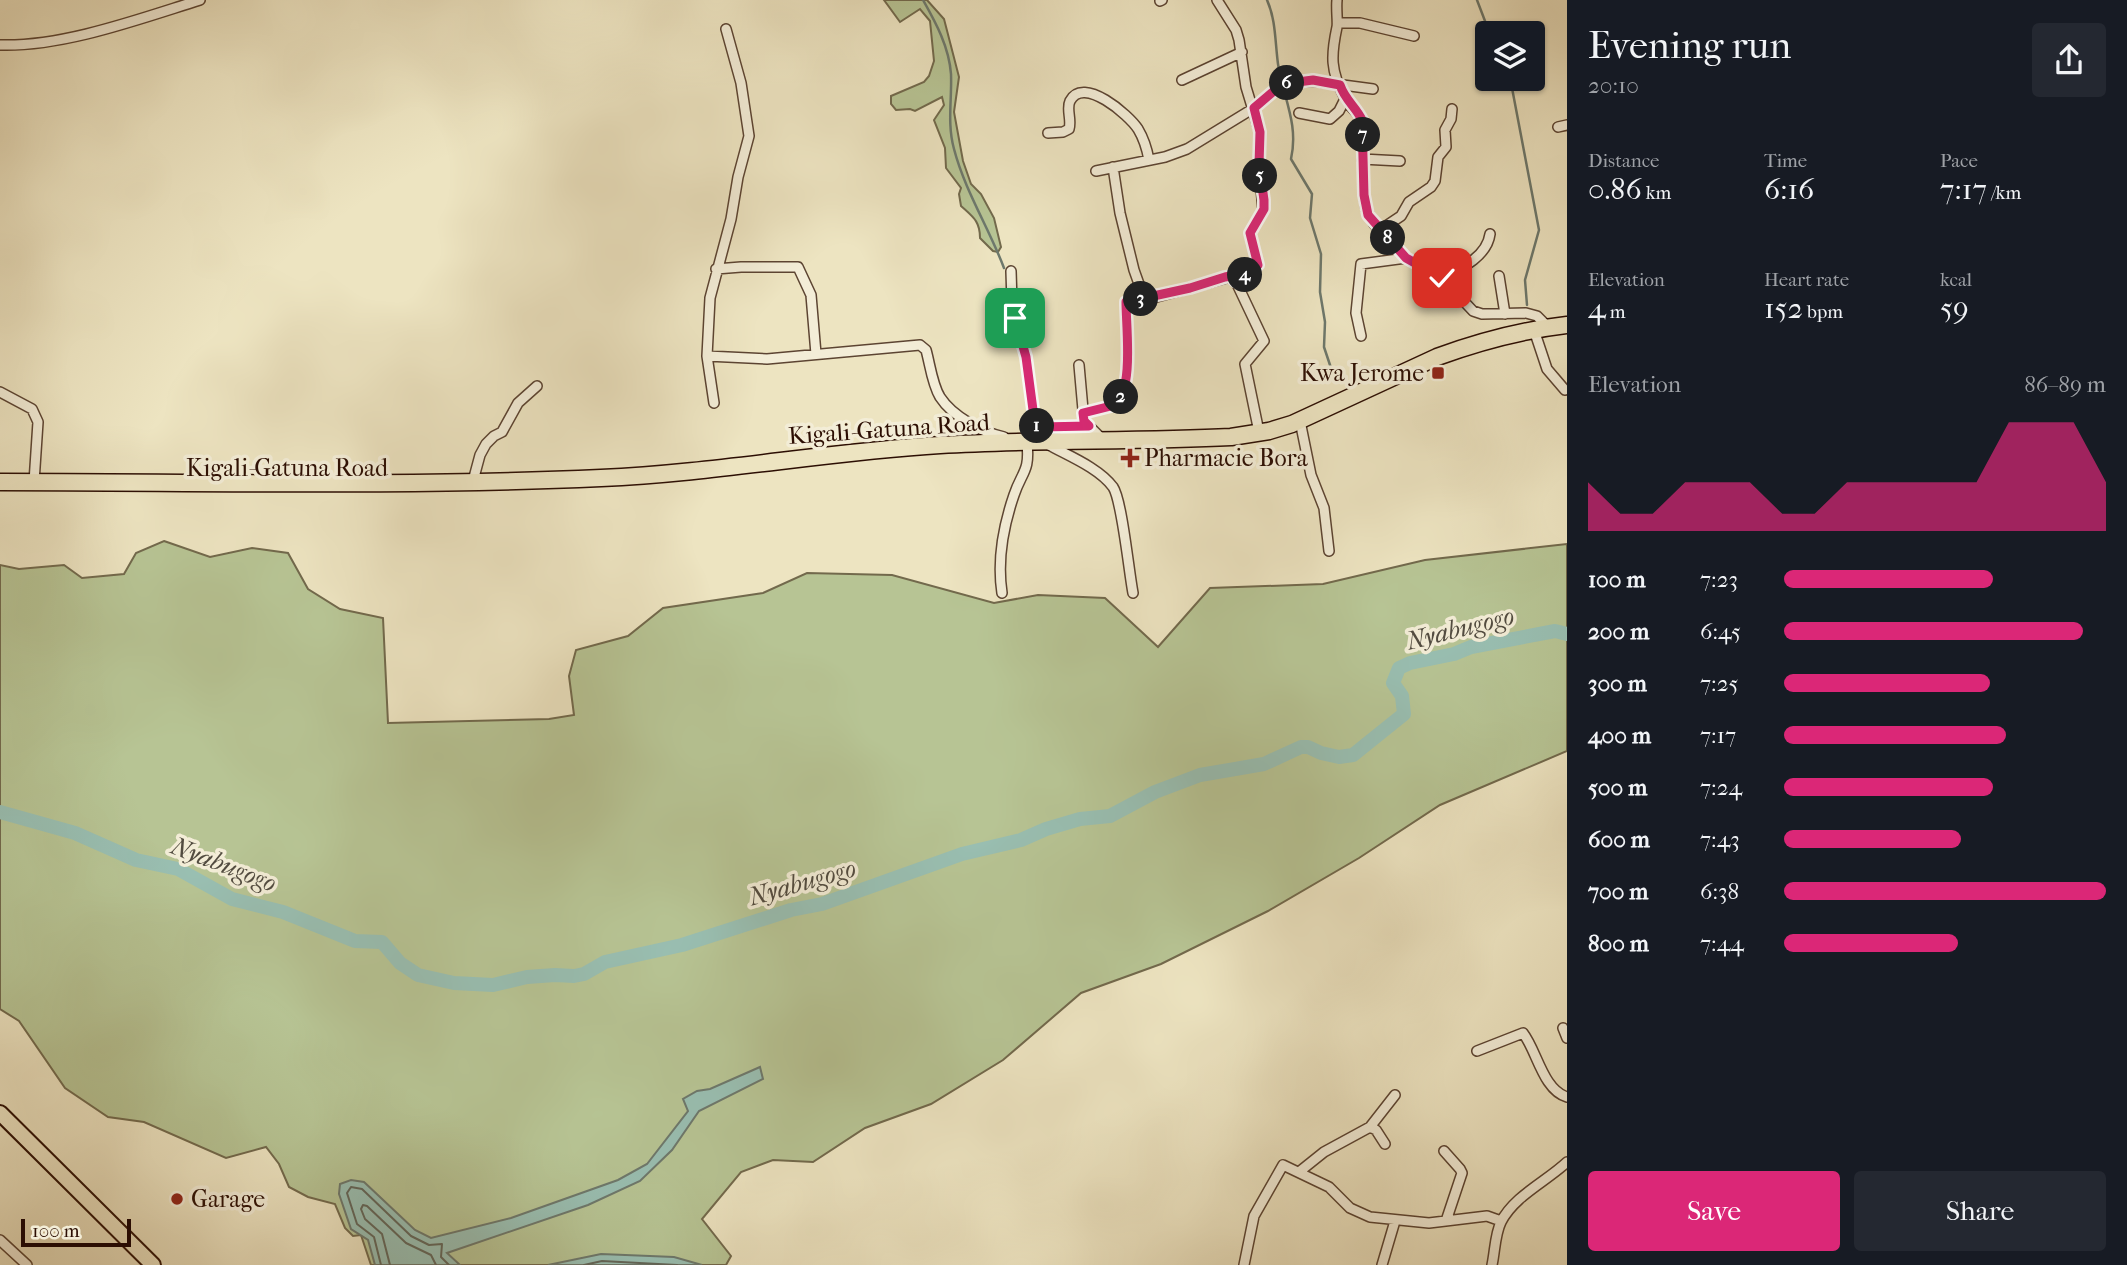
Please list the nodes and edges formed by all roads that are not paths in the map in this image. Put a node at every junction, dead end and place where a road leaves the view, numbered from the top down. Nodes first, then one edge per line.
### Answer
1 (200, 0) edge
2 (1217, 0) edge
3 (1337, 0) edge
4 (1339, 23) junction
5 (726, 29) dead end
6 (1414, 36) dead end
7 (0, 45) edge
8 (1242, 52) junction
9 (1182, 80) dead end
10 (1340, 85) junction
11 (1373, 89) dead end
12 (1345, 99) junction
13 (1254, 108) junction
14 (1452, 109) dead end
15 (1299, 113) dead end
16 (1048, 133) dead end
17 (1362, 159) junction
18 (1149, 160) junction
19 (1400, 160) dead end
20 (1113, 167) junction
21 (1096, 171) dead end
22 (1380, 230) junction
23 (1490, 234) dead end
24 (1406, 258) junction
25 (716, 269) junction
26 (1011, 271) dead end
27 (1499, 276) dead end
28 (1442, 278) junction
29 (1235, 281) junction
30 (1144, 298) junction
31 (1505, 314) junction
32 (1567, 325) edge
33 (1541, 329) junction
34 (1361, 336) dead end
35 (816, 354) junction
36 (707, 356) junction
37 (1079, 365) dead end
38 (537, 386) dead end
39 (1566, 390) edge
40 (0, 392) edge
41 (714, 403) dead end
42 (1083, 413) junction
43 (1300, 421) junction
44 (1089, 426) junction
45 (1259, 432) junction
46 (1104, 441) junction
47 (1045, 442) junction
48 (1027, 443) junction
49 (574, 479) junction
50 (473, 481) junction
51 (0, 482) edge
52 (34, 482) junction
53 (0, 487) edge
54 (1329, 551) dead end
55 (1002, 593) dead end
56 (1133, 593) dead end
57 (1476, 1051) dead end
58 (1395, 1096) dead end
59 (1567, 1097) edge
60 (0, 1113) edge
61 (1370, 1127) junction
62 (1385, 1144) dead end
63 (1444, 1152) dead end
64 (1567, 1162) edge
65 (1299, 1172) junction
66 (1395, 1221) junction
67 (1446, 1221) junction
68 (1501, 1222) junction
69 (0, 1240) edge
70 (27, 1265) edge
71 (153, 1265) edge
72 (1244, 1265) edge
73 (1382, 1265) edge
74 (1492, 1265) edge

1 - 7 street
2 - 8 street
3 - 4 street
4 - 6 street
4 - 10 street
5 - 25 street
8 - 9 street
8 - 13 street
10 - 11 street
10 - 12 street
10 - 13 street
12 - 15 street
12 - 17 street
13 - 18 street
13 - 29 street
14 - 22 street
16 - 18 street
17 - 19 street
17 - 22 street
18 - 20 street
20 - 21 street
20 - 30 street
22 - 24 street
23 - 28 street
24 - 28 street
24 - 34 street
25 - 35 street
25 - 36 street
26 - 44 street
27 - 31 street
28 - 31 street
29 - 30 street
29 - 45 street
30 - 42 street
31 - 33 street
32 - 33 highway, Kigali-Gatuna Road
33 - 39 street
33 - 43 highway, Kigali-Gatuna Road
35 - 36 street
35 - 48 street
36 - 41 street
37 - 42 street
38 - 50 street
40 - 52 street
42 - 44 street
43 - 45 highway, Kigali-Gatuna Road
43 - 54 street
44 - 46 street
45 - 46 highway, Kigali-Gatuna Road
46 - 47 highway, Kigali-Gatuna Road
47 - 48 highway, Kigali-Gatuna Road
47 - 56 street
48 - 49 highway, Kigali-Gatuna Road
48 - 55 street
49 - 50 highway, Kigali-Gatuna Road
49 - 53 highway, Kigali-Gatuna Road
50 - 52 highway, Kigali-Gatuna Road
51 - 52 highway, Kigali-Gatuna Road
57 - 59 street
58 - 61 street
60 - 71 main road
61 - 62 street
61 - 65 street
63 - 67 street
64 - 68 street
65 - 66 street
65 - 72 street
66 - 67 street
66 - 73 street
67 - 68 street
68 - 74 street
69 - 70 street

